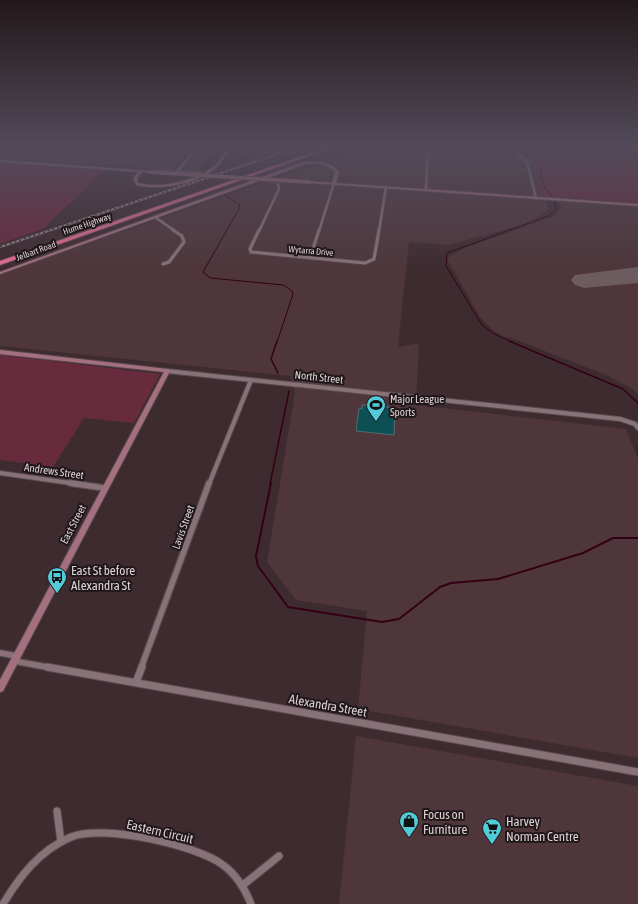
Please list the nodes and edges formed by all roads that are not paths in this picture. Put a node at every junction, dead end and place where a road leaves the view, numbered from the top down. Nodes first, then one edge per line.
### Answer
1 (203, 187) edge
2 (217, 187) edge
3 (239, 187) edge
4 (279, 187) edge
5 (333, 187) edge
6 (386, 187) edge
7 (390, 187) edge
8 (533, 187) edge
9 (426, 189) joint
10 (536, 198) junction
11 (638, 205) edge
12 (155, 217) junction
13 (0, 257) edge
14 (310, 258) junction
15 (0, 263) edge
16 (163, 264) dead end
17 (0, 273) edge
18 (0, 352) edge
19 (167, 371) junction
20 (252, 380) junction
21 (636, 426) edge
22 (0, 473) edge
23 (104, 488) junction
24 (0, 654) edge
25 (16, 659) junction
26 (136, 682) junction
27 (0, 688) edge
28 (638, 772) edge
29 (57, 811) dead end
30 (61, 842) junction
31 (279, 856) dead end
32 (243, 885) junction
33 (3, 904) edge
34 (251, 904) edge

1 - 13 highway, Hume Highway
2 - 15 highway, Hume Highway
3 - 12 street, Jelbart Road
4 - 14 street, Wytarra Drive
5 - 14 street
6 - 14 street, Wytarra Drive
7 - 9 street
8 - 10 street
9 - 10 street
10 - 11 street
12 - 16 street
12 - 17 street, Jelbart Road
18 - 19 street, North Street
19 - 20 street, North Street
19 - 23 street, East Street
20 - 21 street, North Street
20 - 26 street, Lavis Street
22 - 23 street, Andrews Street
23 - 25 street, East Street
24 - 25 street, Alexandra Street
25 - 26 street, Alexandra Street
25 - 27 street, East Street
26 - 28 street, Alexandra Street
29 - 30 street
30 - 32 street, Eastern Circuit
30 - 33 street, Eastern Circuit
31 - 32 street
32 - 34 street, Eastern Circuit

